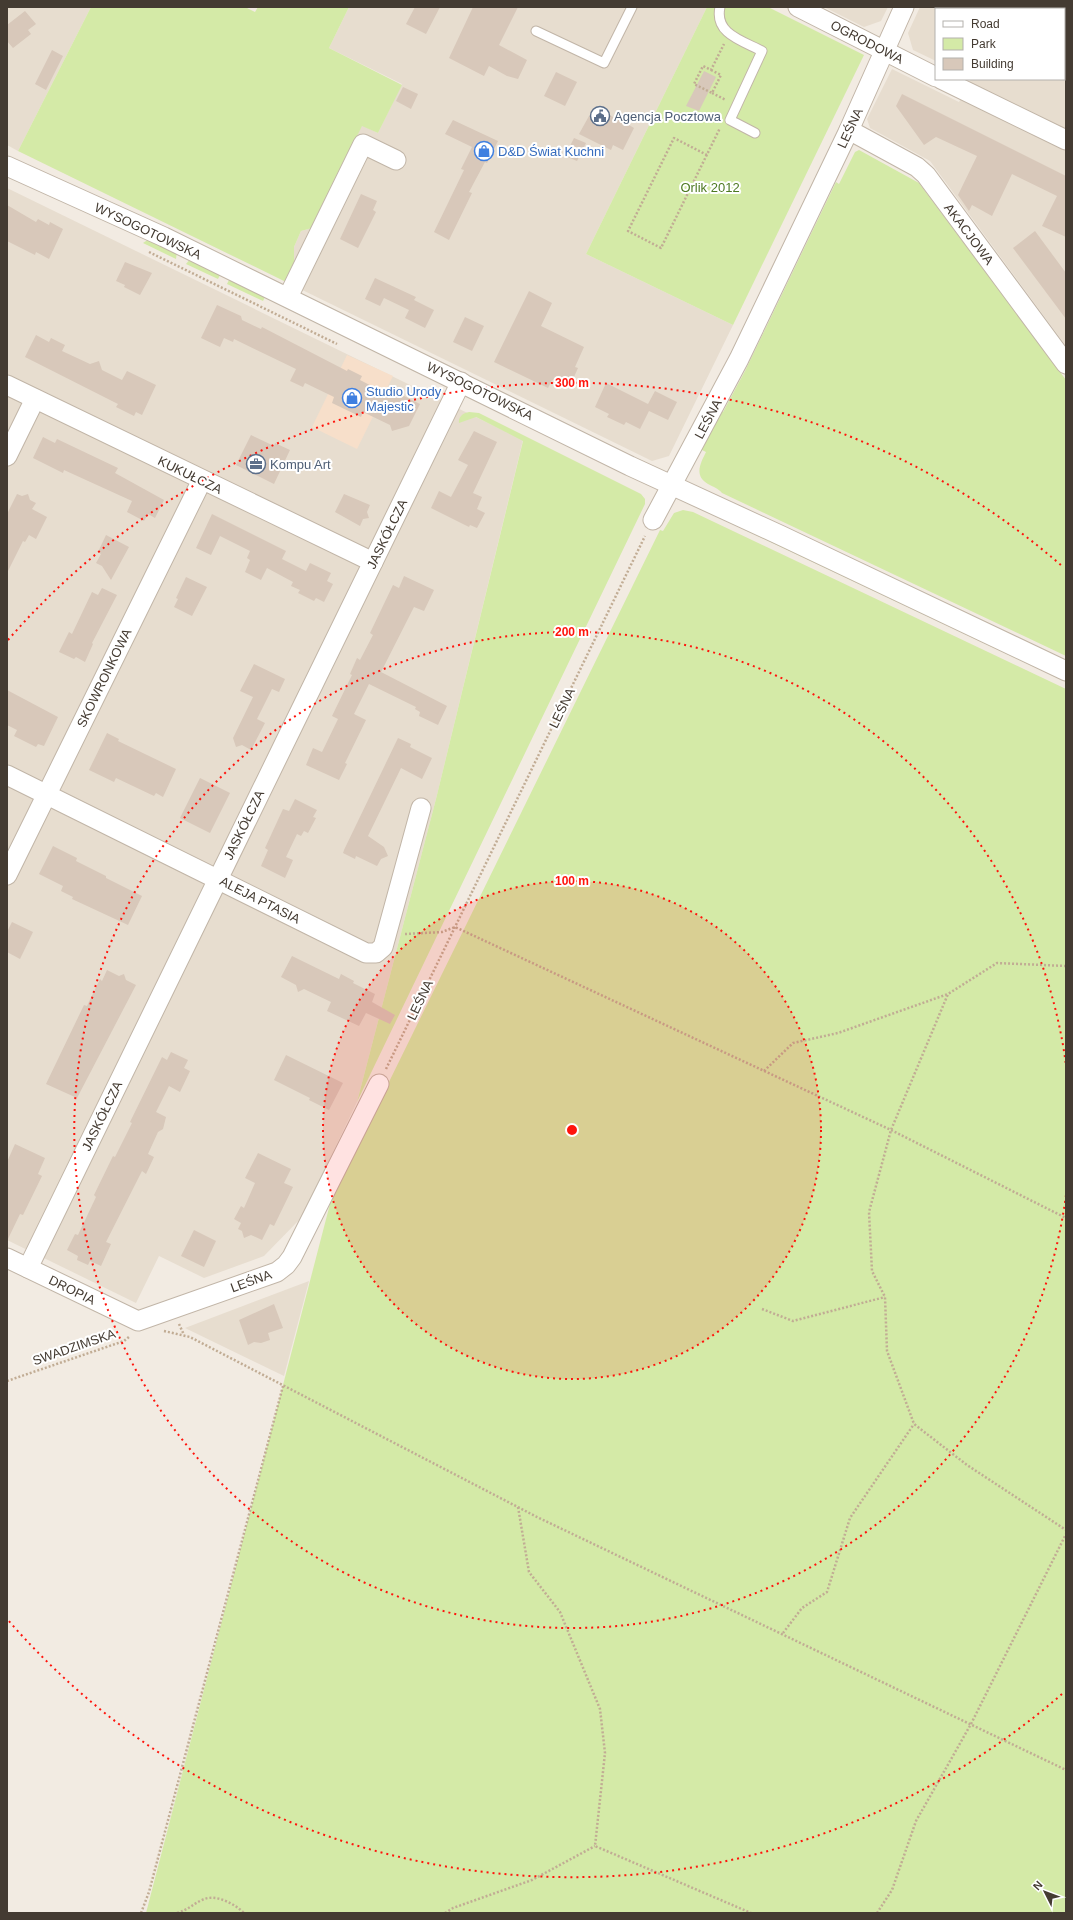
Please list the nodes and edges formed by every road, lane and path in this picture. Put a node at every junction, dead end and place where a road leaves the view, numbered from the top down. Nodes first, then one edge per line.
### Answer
1 (632, 7) edge
2 (720, 7) edge
3 (798, 7) edge
4 (904, 7) edge
5 (536, 31) dead end
6 (729, 34) junction
7 (885, 50) junction
8 (711, 70) junction
9 (935, 75) edge
10 (943, 80) edge
11 (730, 120) junction
12 (849, 130) junction
13 (755, 133) dead end
14 (1066, 140) edge
15 (707, 154) junction
16 (396, 160) dead end
17 (7, 166) edge
18 (148, 251) dead end
19 (288, 297) junction
20 (298, 325) dead end
21 (1066, 364) edge
22 (461, 382) junction
23 (7, 385) edge
24 (35, 399) junction
25 (7, 456) edge
26 (202, 480) junction
27 (672, 485) junction
28 (653, 520) joint
29 (373, 562) junction
30 (1066, 672) edge
31 (7, 775) edge
32 (46, 795) junction
33 (421, 808) dead end
34 (7, 875) edge
35 (218, 879) junction
36 (455, 928) junction
37 (386, 935) junction
38 (1066, 966) edge
39 (948, 994) junction
40 (764, 1071) junction
41 (379, 1084) joint
42 (891, 1130) junction
43 (1066, 1218) edge
44 (7, 1258) edge
45 (28, 1268) junction
46 (885, 1297) junction
47 (762, 1309) dead end
48 (138, 1321) junction
49 (7, 1381) edge
50 (283, 1386) junction
51 (914, 1424) junction
52 (518, 1507) junction
53 (1066, 1530) edge
54 (1066, 1534) edge
55 (783, 1633) junction
56 (971, 1724) junction
57 (1066, 1770) edge
58 (595, 1846) junction
59 (141, 1913) edge
60 (177, 1913) edge
61 (244, 1913) edge
62 (445, 1913) edge
63 (751, 1913) edge
64 (877, 1913) edge

1 - 5 lane
2 - 6 lane
3 - 7 street, OGRODOWA
4 - 7 street, LEŚNA
6 - 8 path
6 - 11 lane
7 - 9 street, OGRODOWA
7 - 12 street, LEŚNA
8 - 8 path
10 - 14 street
11 - 13 lane
11 - 15 path
12 - 21 street, AKACJOWA
12 - 27 street, LEŚNA
15 - 15 path
16 - 19 street
17 - 19 street, WYSOGOTOWSKA
18 - 20 path
19 - 22 street, WYSOGOTOWSKA
22 - 27 street, WYSOGOTOWSKA
22 - 29 street, JASKÓŁCZA
23 - 24 street, KUKUŁCZA
24 - 25 street
24 - 26 street, KUKUŁCZA
26 - 29 street, KUKUŁCZA
26 - 32 street, SKOWRONKOWA
27 - 28 street, LEŚNA
27 - 30 street, WYSOGOTOWSKA
28 - 36 path, LEŚNA
29 - 35 street, JASKÓŁCZA
31 - 32 street, ALEJA PTASIA
32 - 34 street, SKOWRONKOWA
32 - 35 street, ALEJA PTASIA
33 - 37 street, ALEJA PTASIA
35 - 37 street, ALEJA PTASIA
35 - 45 street, JASKÓŁCZA
36 - 37 path
36 - 40 path
36 - 41 path, LEŚNA
38 - 39 path
39 - 40 path
39 - 42 path
40 - 42 path
41 - 48 street, LEŚNA
42 - 43 path
42 - 46 path
44 - 45 street, DROPIA
45 - 48 street, DROPIA
46 - 47 path
46 - 51 path
48 - 49 path, SWADZIMSKA
48 - 50 path
50 - 52 path
50 - 59 path
51 - 53 path
51 - 55 path
52 - 55 path
52 - 58 path
54 - 56 path
55 - 56 path
56 - 57 path
56 - 64 path
58 - 62 path
58 - 63 path
60 - 61 path

